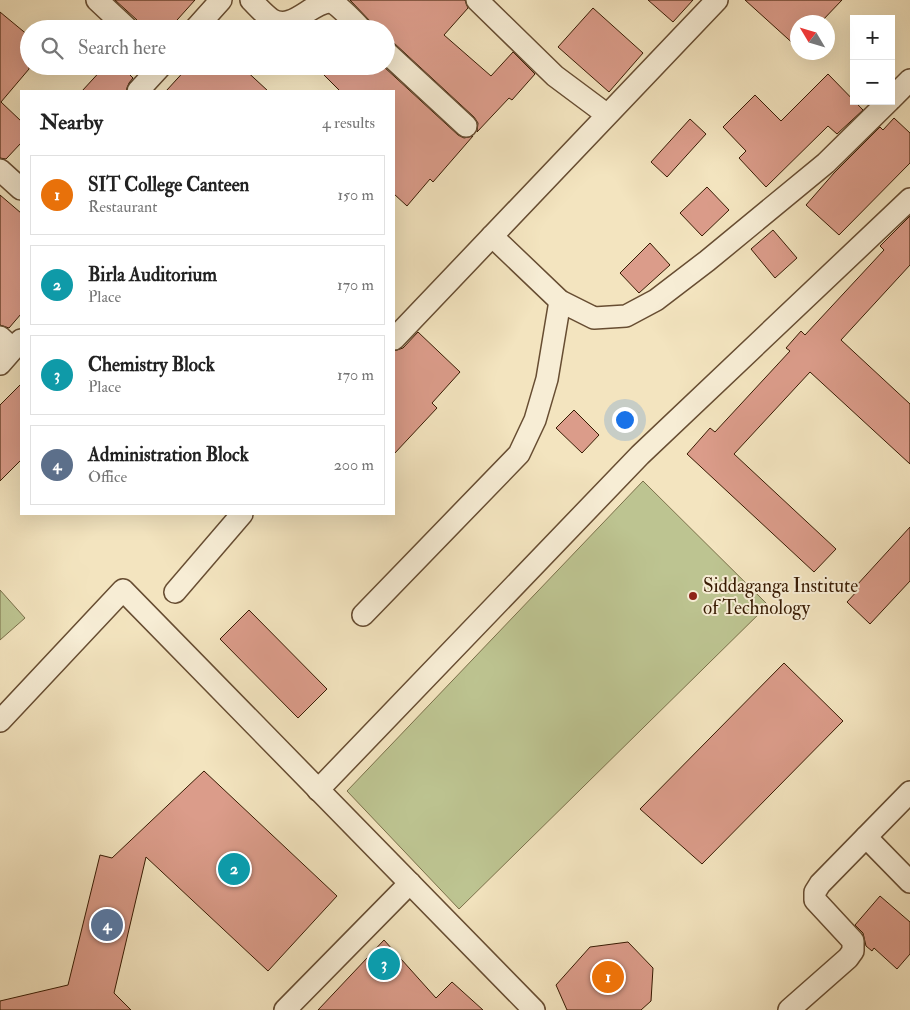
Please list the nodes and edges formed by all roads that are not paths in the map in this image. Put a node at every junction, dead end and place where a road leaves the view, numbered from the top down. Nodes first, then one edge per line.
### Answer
1 (97, 0) edge
2 (221, 0) edge
3 (251, 0) edge
4 (477, 0) edge
5 (717, 0) edge
6 (118, 20) edge
7 (203, 20) edge
8 (274, 20) edge
9 (290, 20) edge
10 (352, 20) edge
11 (395, 60) edge
12 (153, 75) edge
13 (910, 80) edge
14 (139, 90) edge
15 (895, 95) edge
16 (885, 105) edge
17 (606, 114) junction
18 (466, 126) dead end
19 (0, 170) edge
20 (20, 188) edge
21 (910, 199) edge
22 (492, 236) junction
23 (560, 301) junction
24 (395, 338) edge
25 (241, 515) edge
26 (175, 592) dead end
27 (363, 615) dead end
28 (0, 721) edge
29 (318, 790) junction
30 (910, 792) edge
31 (866, 837) junction
32 (910, 882) edge
33 (410, 883) junction
34 (285, 1010) edge
35 (534, 1010) edge
36 (789, 1010) edge

1 - 6 street
2 - 7 street
3 - 8 street
4 - 17 street
5 - 17 street
9 - 10 street
11 - 18 street
12 - 14 street
13 - 15 street
16 - 23 street
17 - 22 street
19 - 20 street
21 - 29 street
22 - 23 street
22 - 24 street
23 - 27 street
25 - 26 street
28 - 29 street
29 - 33 street
30 - 31 street
31 - 32 street
31 - 36 street
33 - 34 street
33 - 35 street

